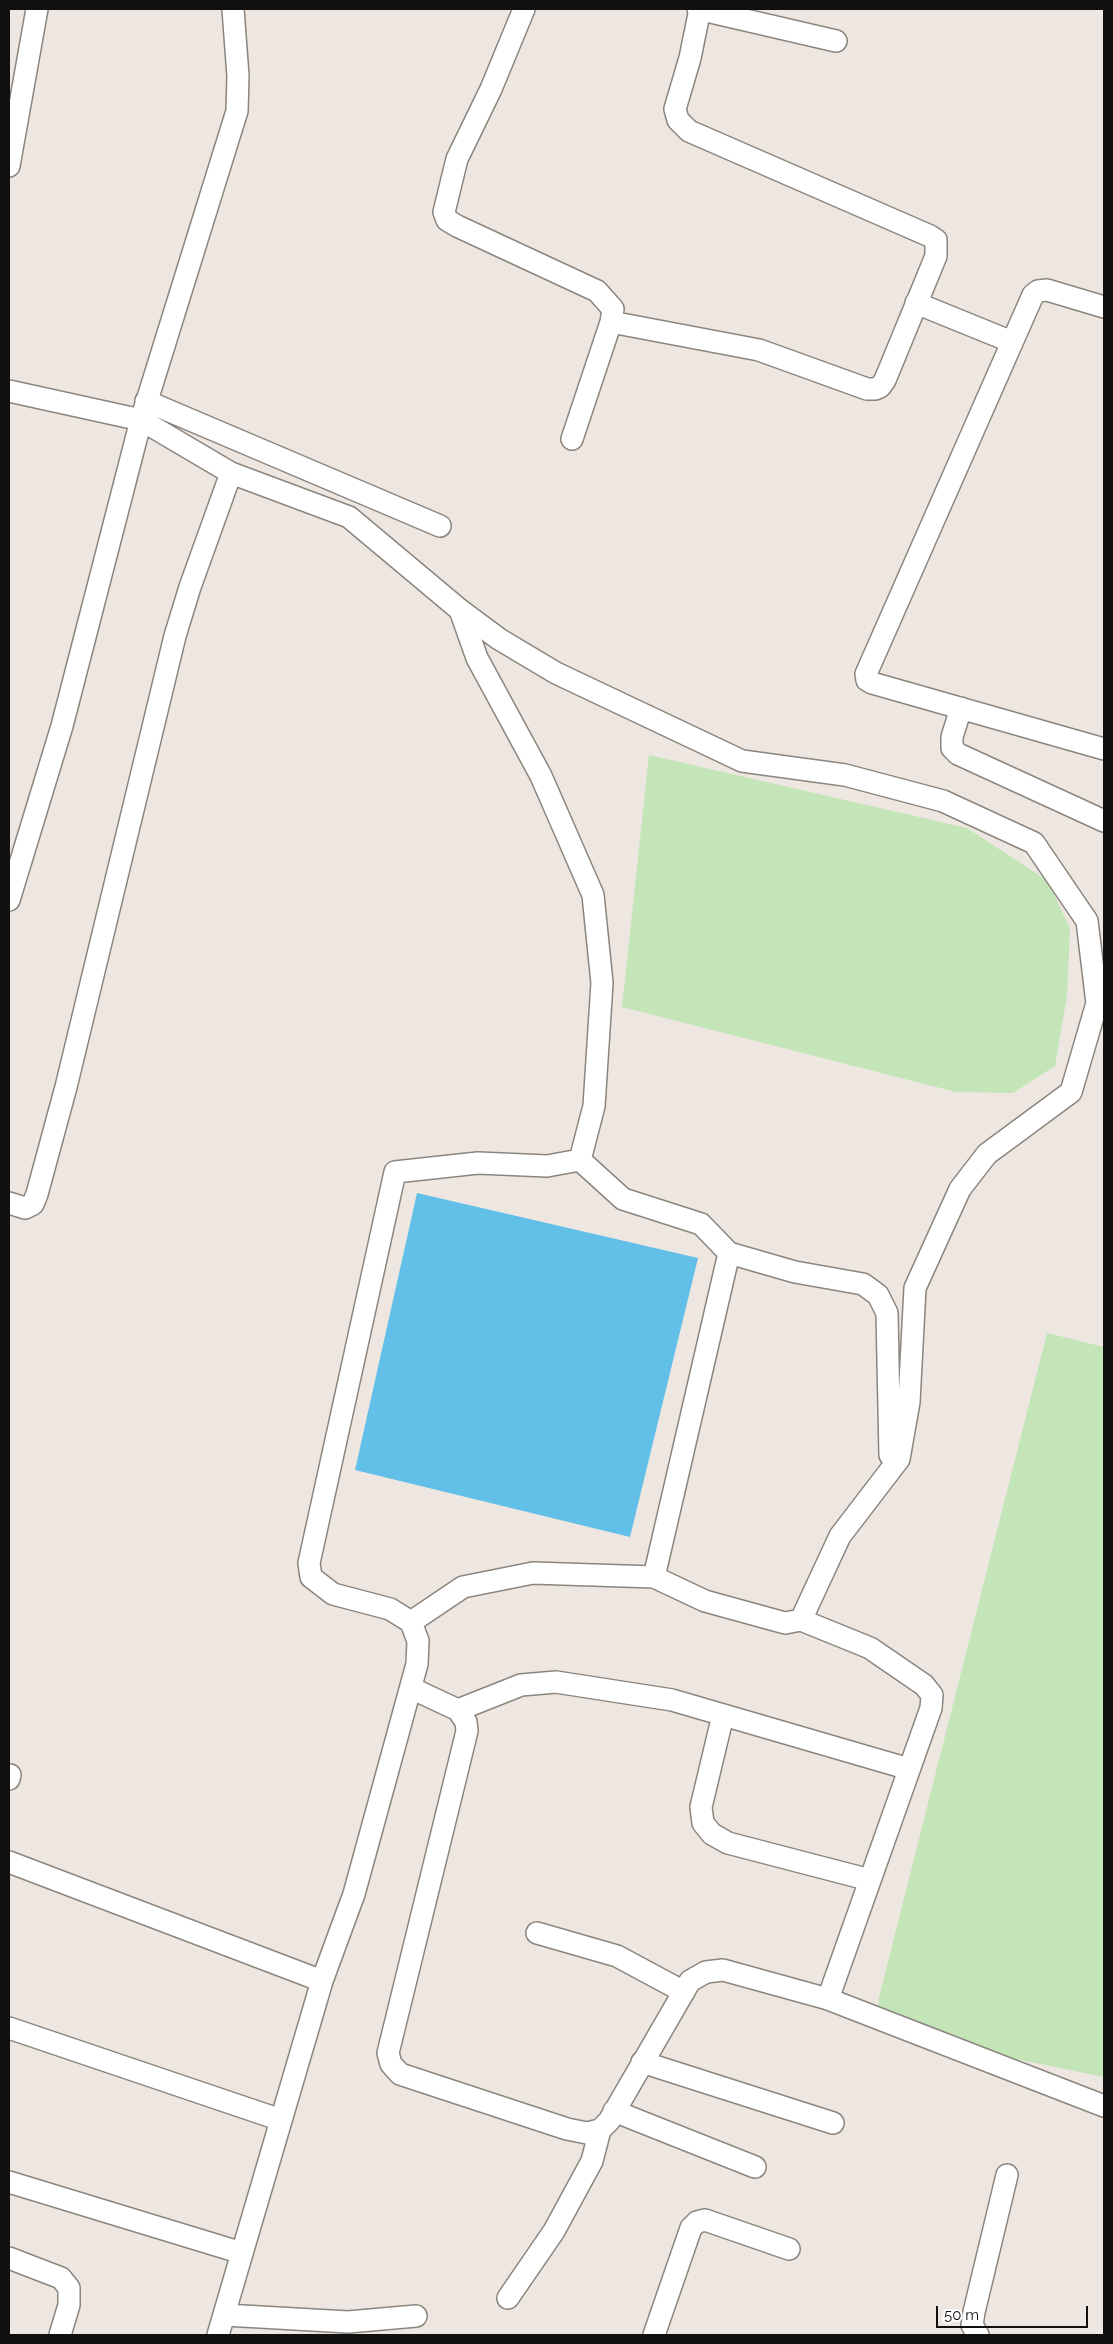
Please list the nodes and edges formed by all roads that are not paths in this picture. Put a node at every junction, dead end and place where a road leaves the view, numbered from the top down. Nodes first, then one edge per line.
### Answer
1 (37, 9) edge
2 (233, 9) edge
3 (524, 9) edge
4 (699, 9) edge
5 (836, 41) dead end
6 (9, 166) edge
7 (916, 304) junction
8 (1104, 307) edge
9 (612, 322) junction
10 (1012, 342) junction
11 (9, 391) edge
12 (144, 411) junction
13 (572, 439) dead end
14 (231, 473) junction
15 (440, 526) dead end
16 (460, 610) junction
17 (961, 708) junction
18 (1104, 749) edge
19 (1104, 821) edge
20 (9, 900) edge
21 (580, 1160) junction
22 (9, 1203) edge
23 (729, 1253) junction
24 (890, 1470) junction
25 (654, 1577) junction
26 (801, 1620) junction
27 (411, 1622) junction
28 (411, 1688) junction
29 (458, 1710) junction
30 (723, 1715) junction
31 (909, 1769) junction
32 (9, 1862) edge
33 (870, 1880) junction
34 (537, 1933) dead end
35 (322, 1981) junction
36 (684, 1992) junction
37 (828, 1999) junction
38 (9, 2028) edge
39 (642, 2062) junction
40 (1104, 2106) edge
41 (614, 2111) junction
42 (281, 2120) junction
43 (833, 2123) dead end
44 (600, 2130) junction
45 (755, 2167) dead end
46 (1007, 2175) dead end
47 (9, 2182) edge
48 (789, 2248) dead end
49 (242, 2253) junction
50 (9, 2258) edge
51 (508, 2298) dead end
52 (225, 2315) junction
53 (416, 2316) dead end
54 (60, 2335) edge
55 (218, 2335) edge
56 (654, 2335) edge
57 (978, 2335) edge

1 - 6 street
2 - 12 street
3 - 9 street
4 - 5 street
4 - 7 street
7 - 9 street
7 - 10 street
8 - 10 street
9 - 13 street
10 - 17 street
11 - 12 street
12 - 14 street
12 - 15 street
12 - 20 street
14 - 16 street
14 - 22 street
16 - 21 street
16 - 24 street
17 - 18 street
17 - 19 street
21 - 23 street
21 - 27 street
23 - 24 street
23 - 25 street
24 - 26 street
25 - 26 street
25 - 27 street
26 - 31 street
27 - 28 street
28 - 29 street
28 - 35 street
29 - 30 street
29 - 44 street
30 - 31 street
30 - 33 street
31 - 33 street
32 - 35 street
33 - 37 street
34 - 36 street
35 - 42 street
36 - 37 street
36 - 39 street
37 - 40 street
38 - 42 street
39 - 41 street
39 - 43 street
41 - 44 street
41 - 45 street
42 - 49 street
44 - 51 street
46 - 57 street
47 - 49 street
48 - 56 street
49 - 52 street
50 - 54 street
52 - 53 street
52 - 55 street

